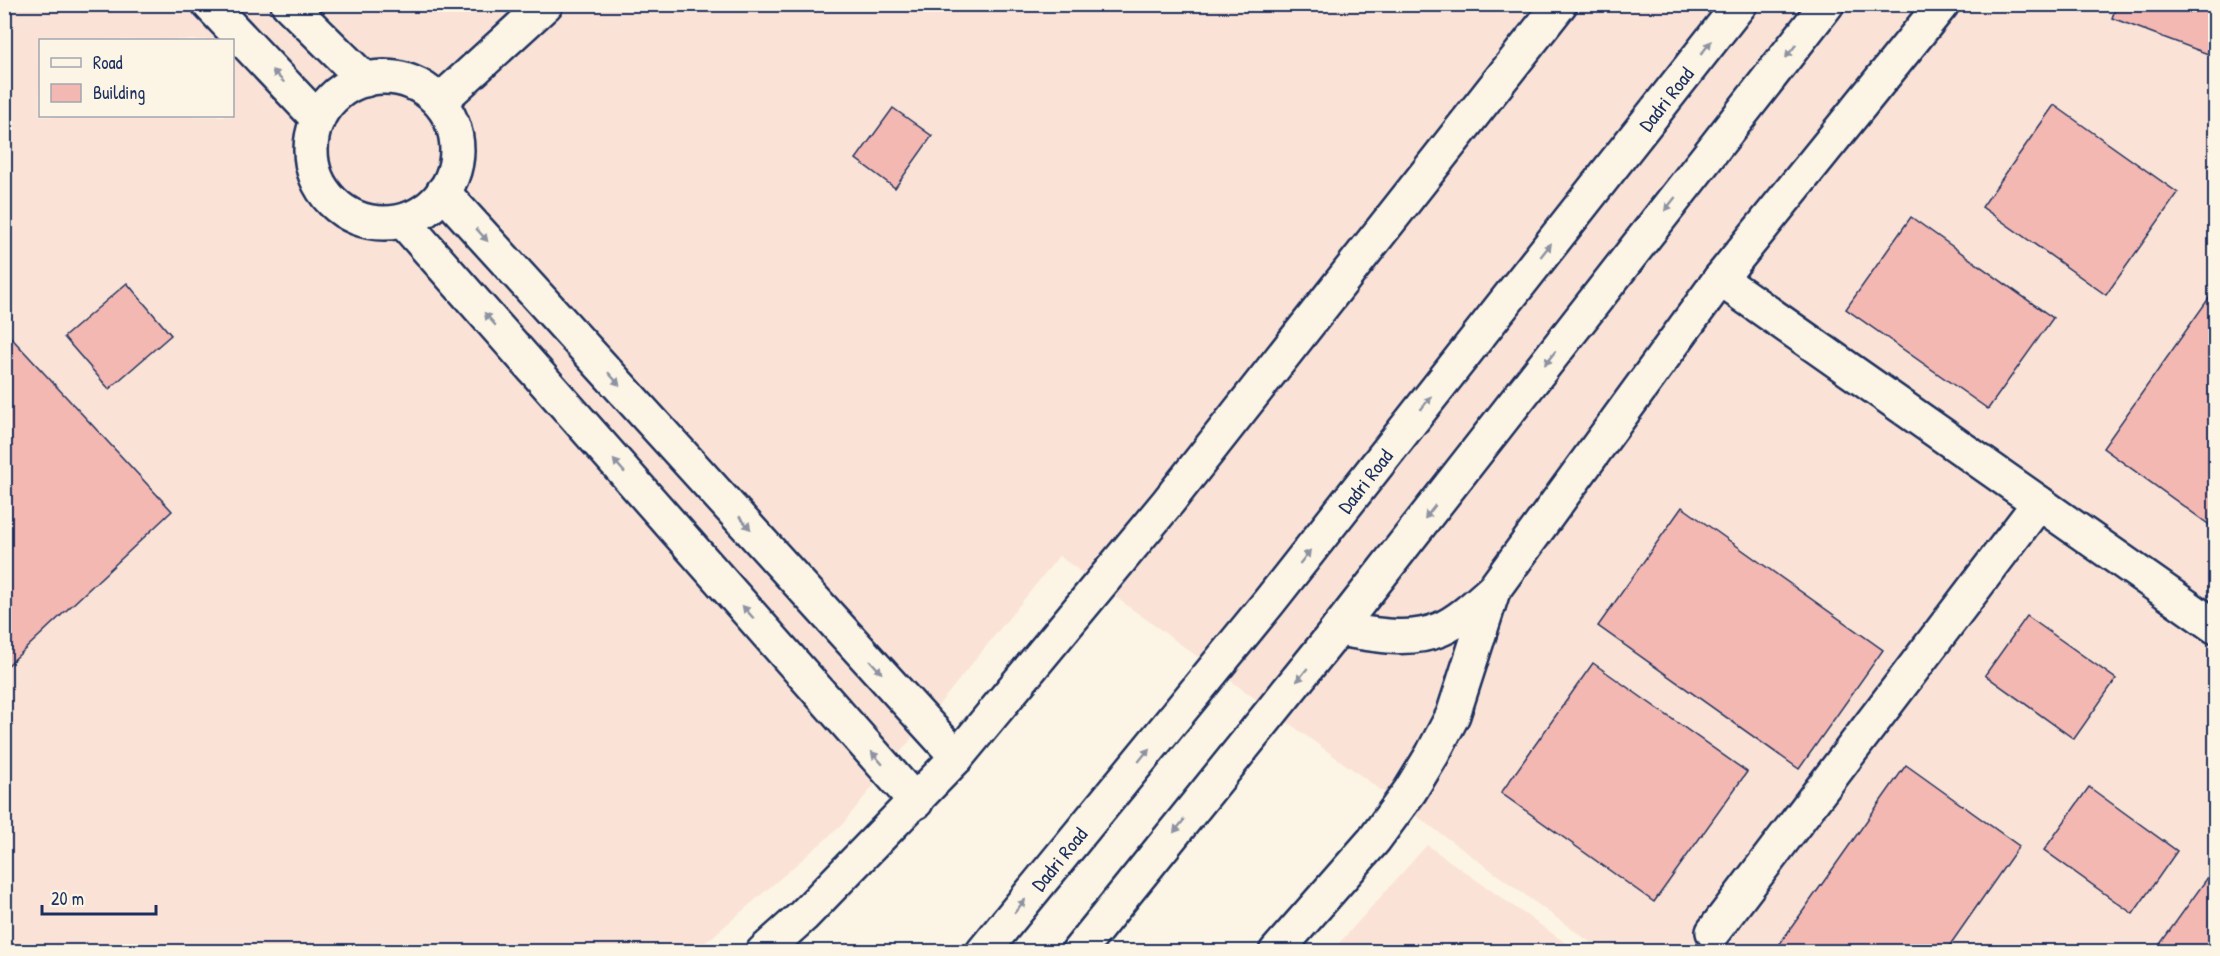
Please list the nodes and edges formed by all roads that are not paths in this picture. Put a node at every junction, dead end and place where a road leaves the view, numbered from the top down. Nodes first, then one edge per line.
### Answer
1 (208, 4) edge
2 (288, 4) edge
3 (546, 4) edge
4 (1560, 4) edge
5 (1740, 4) edge
6 (1827, 4) edge
7 (1942, 4) edge
8 (365, 80) junction
9 (440, 101) junction
10 (318, 119) junction
11 (443, 192) junction
12 (403, 221) junction
13 (1720, 279) junction
14 (2039, 503) junction
15 (1494, 589) junction
16 (2216, 627) edge
17 (1338, 629) junction
18 (957, 758) junction
19 (916, 802) junction
20 (1713, 932) dead end
21 (763, 951) edge
22 (983, 951) edge
23 (1077, 951) edge
24 (1276, 951) edge

10 -> 1 street
2 - 8 street
3 - 9 street
4 - 18 street
22 -> 5 street, Dadri Road
6 -> 17 street
7 - 13 street
8 - 9 street
8 - 10 street
9 - 11 street
10 - 12 street
11 - 12 street
11 -> 18 street
19 -> 12 street
13 - 14 street
13 - 15 street
14 - 16 street
14 - 20 street
15 - 17 street
15 - 24 street
17 -> 23 street
18 - 19 street
19 - 21 street

